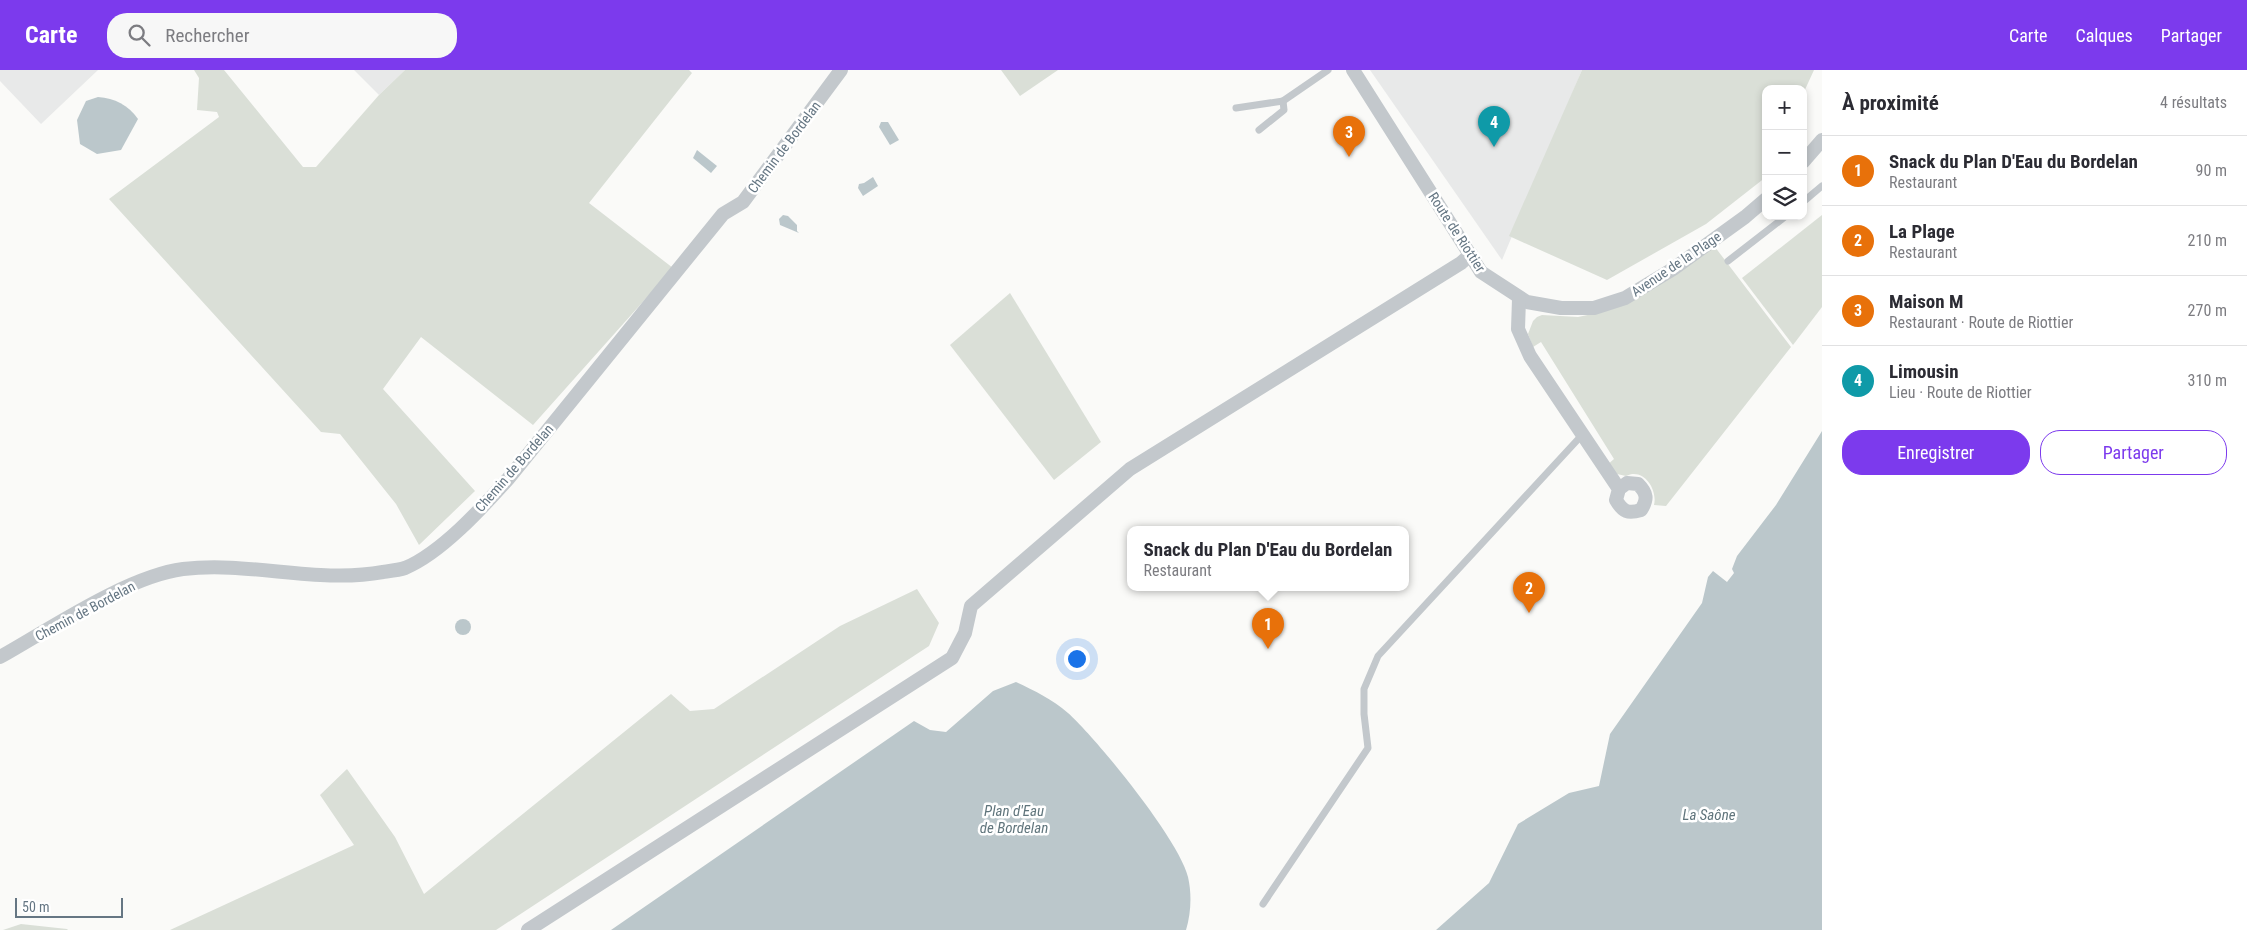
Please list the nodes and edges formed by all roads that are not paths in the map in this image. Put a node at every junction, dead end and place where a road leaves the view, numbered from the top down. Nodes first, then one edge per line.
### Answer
1 (841, 70) edge
2 (1328, 70) edge
3 (1353, 70) edge
4 (1283, 101) junction
5 (1236, 108) dead end
6 (1259, 130) dead end
7 (1821, 143) edge
8 (1807, 158) edge
9 (1822, 186) edge
10 (1807, 199) edge
11 (1762, 202) edge
12 (1781, 220) edge
13 (1471, 254) junction
14 (1728, 260) dead end
15 (1518, 299) junction
16 (1582, 435) junction
17 (1619, 489) dead end
18 (0, 657) edge
19 (1263, 904) dead end
20 (528, 930) edge

1 - 18 street, Chemin de Bordelan
2 - 4 lane
3 - 13 street, Route de Riottier
4 - 5 lane
4 - 6 lane
7 - 8 street
9 - 10 lane
11 - 15 street, Avenue de la Plage
12 - 14 lane
13 - 15 street, Route de Riottier
13 - 20 street
15 - 16 street
16 - 17 street
16 - 19 lane

